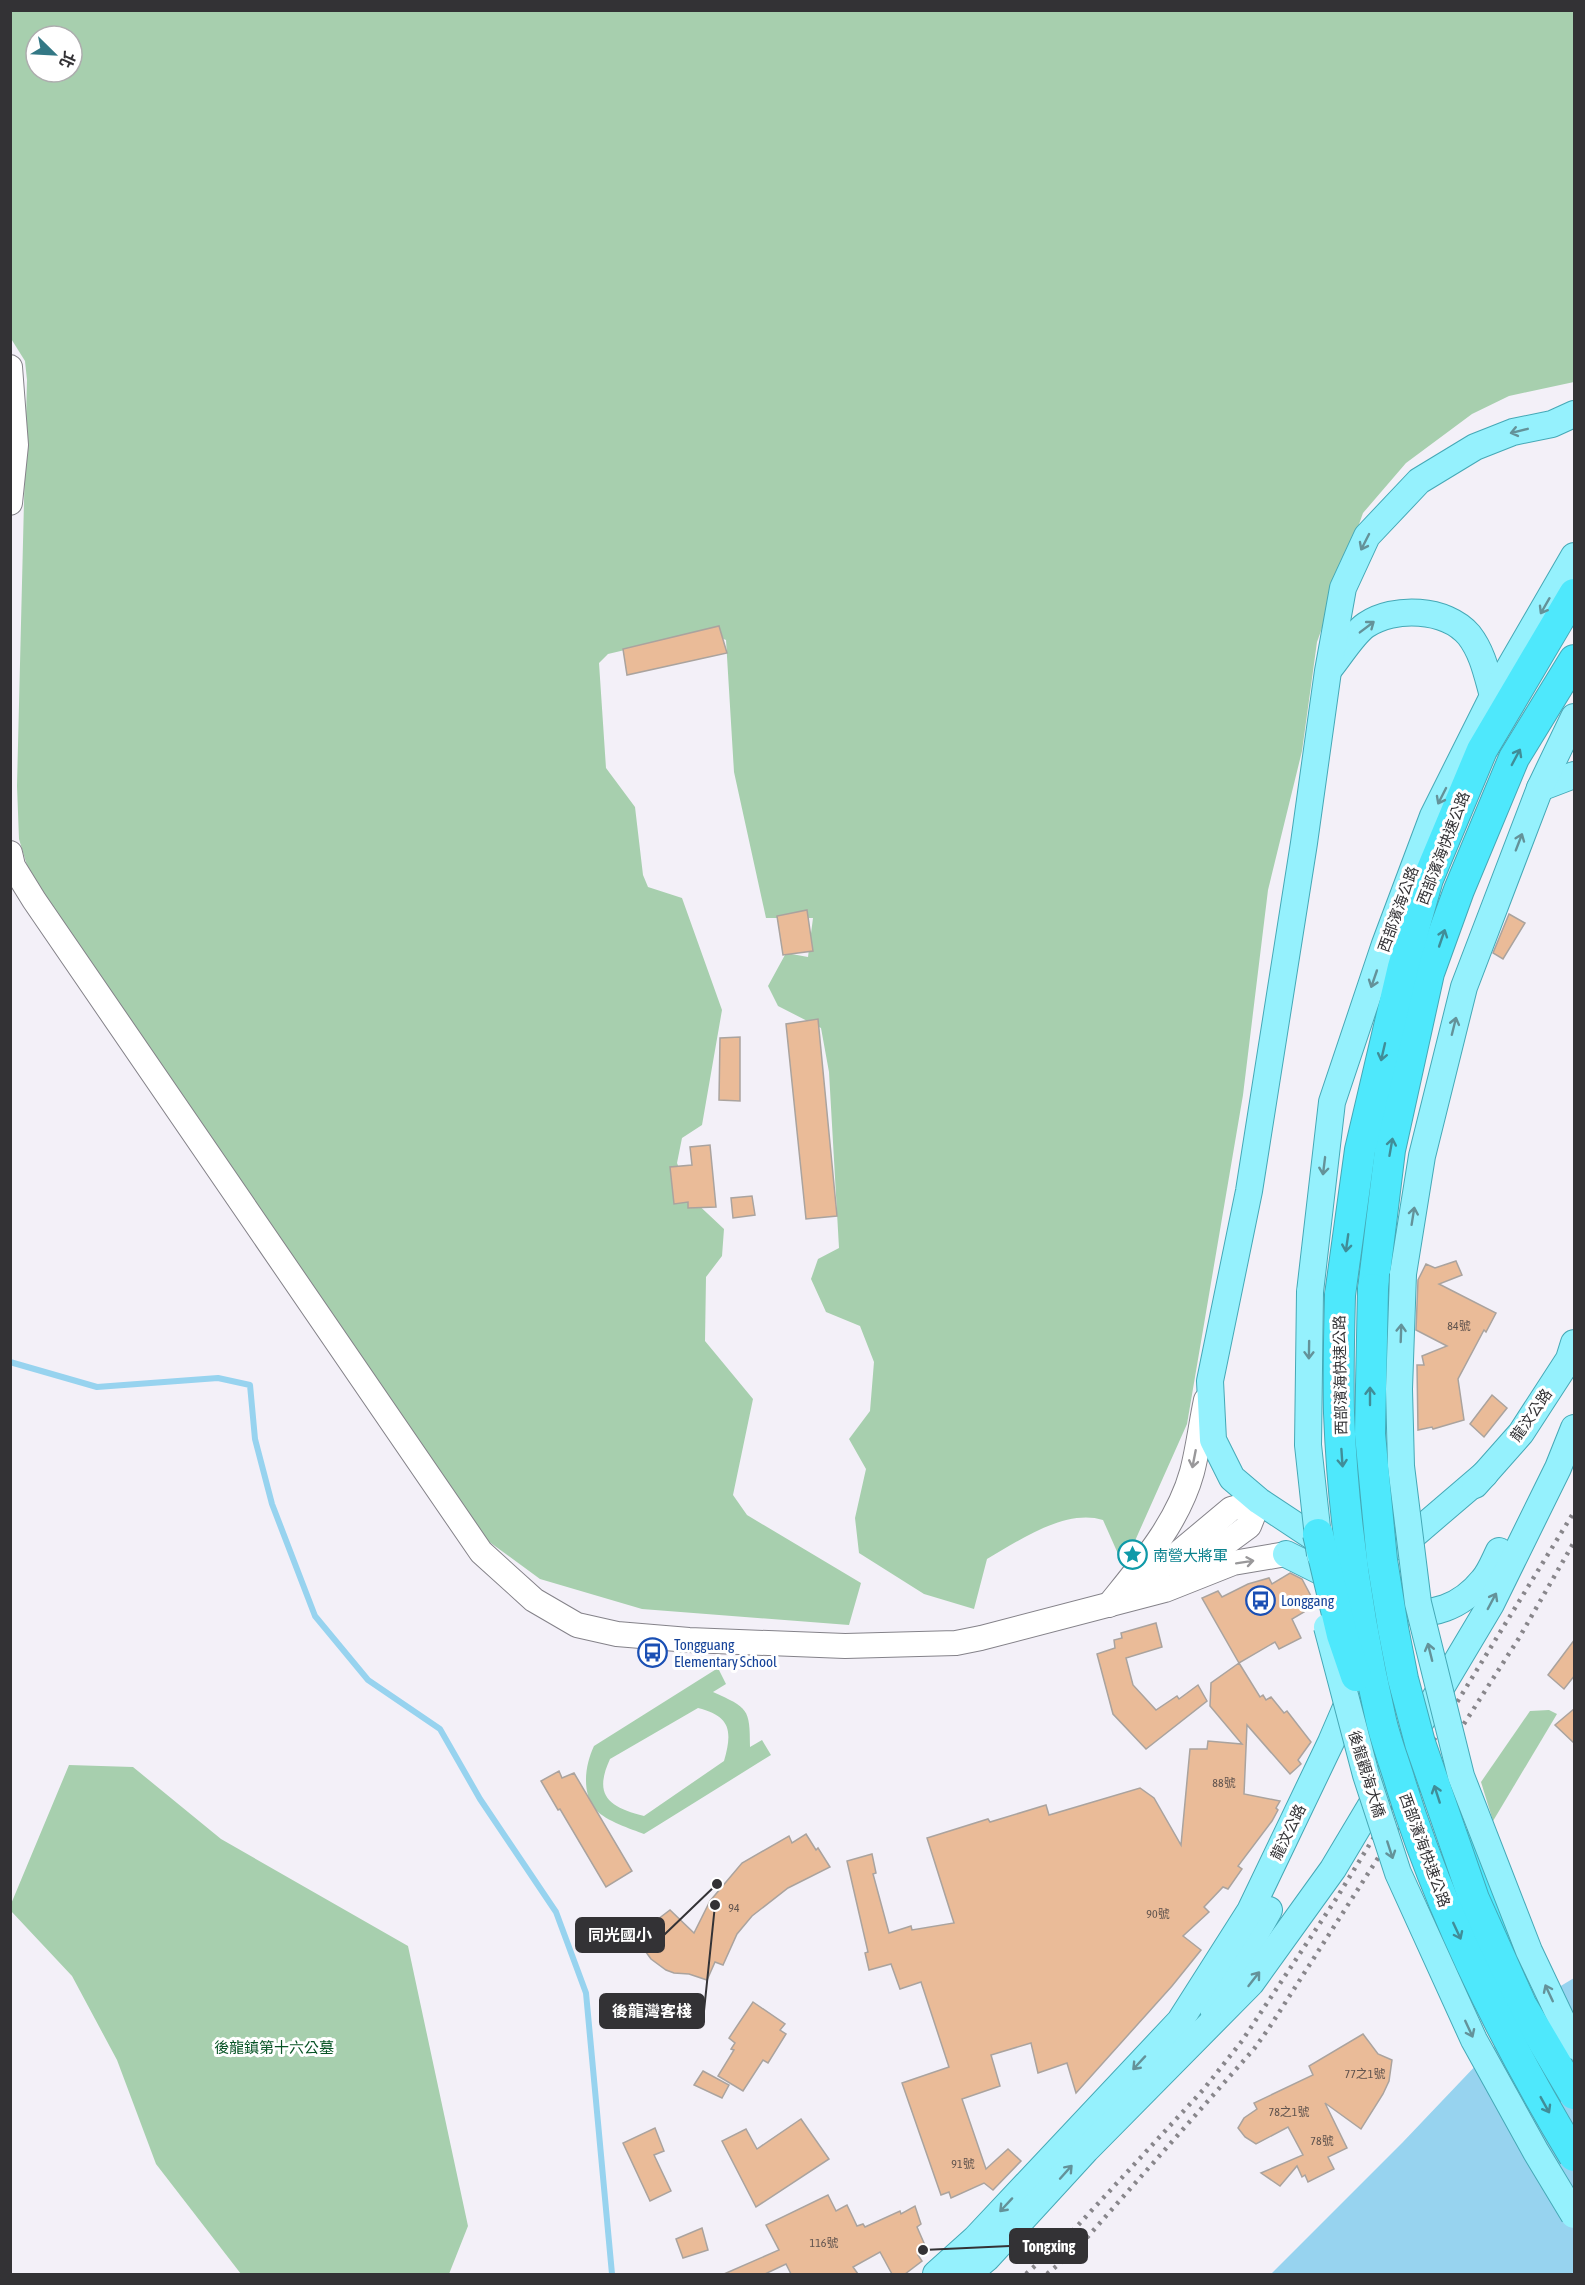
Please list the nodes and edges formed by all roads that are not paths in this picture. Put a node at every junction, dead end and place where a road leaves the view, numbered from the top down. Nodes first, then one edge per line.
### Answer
1 (10, 367) edge
2 (1575, 414) edge
3 (10, 503) edge
4 (1575, 556) edge
5 (1575, 594) edge
6 (1575, 660) edge
7 (1328, 671) junction
8 (1493, 696) junction
9 (1575, 717) edge
10 (1575, 775) edge
11 (1540, 788) junction
12 (10, 853) edge
13 (1310, 1292) joint
14 (1575, 1343) edge
15 (1210, 1381) junction
16 (1575, 1428) edge
17 (1558, 1468) junction
18 (1485, 1473) junction
19 (1259, 1501) junction
20 (1318, 1534) junction
21 (1286, 1554) junction
22 (1345, 1558) junction
23 (1109, 1605) junction
24 (1390, 1606) junction
25 (1331, 1742) junction
26 (1461, 1776) junction
27 (1413, 1823) junction
28 (1198, 2035) junction
29 (1575, 2046) edge
30 (1572, 2089) edge
31 (1575, 2156) edge
32 (1575, 2215) edge
33 (936, 2274) edge
34 (968, 2274) edge

1 - 3 main road
2 -> 7 main road
4 -> 8 main road, 西部濱海公路
5 -> 27 highway, 西部濱海快速公路, bridge
30 -> 6 highway, 西部濱海快速公路, bridge
7 -> 8 main road
7 - 15 main road
8 -> 13 main road, 西部濱海公路
9 - 11 main road
10 - 11 main road
26 -> 11 main road, bridge
12 - 23 main road
13 -> 20 main road, 後龍觀海大橋, bridge
14 - 18 main road, 龍汶公路
15 - 19 main road
15 -> 23 main road
16 - 17 main road
17 - 24 main road
28 -> 17 main road
18 - 22 main road
18 - 24 main road, 龍汶公路
19 - 21 main road
19 - 22 main road
19 - 23 main road
20 - 27 highway, bridge
20 -> 32 main road, 後龍觀海大橋, bridge
23 -> 21 main road
21 - 24 main road
21 - 25 main road
22 - 24 main road
24 - 25 main road, 龍汶公路
24 - 28 main road
25 -> 33 main road, 龍汶公路
29 -> 26 main road, bridge
26 - 30 highway, bridge
27 -> 31 highway, 西部濱海快速公路, bridge
34 -> 28 main road

